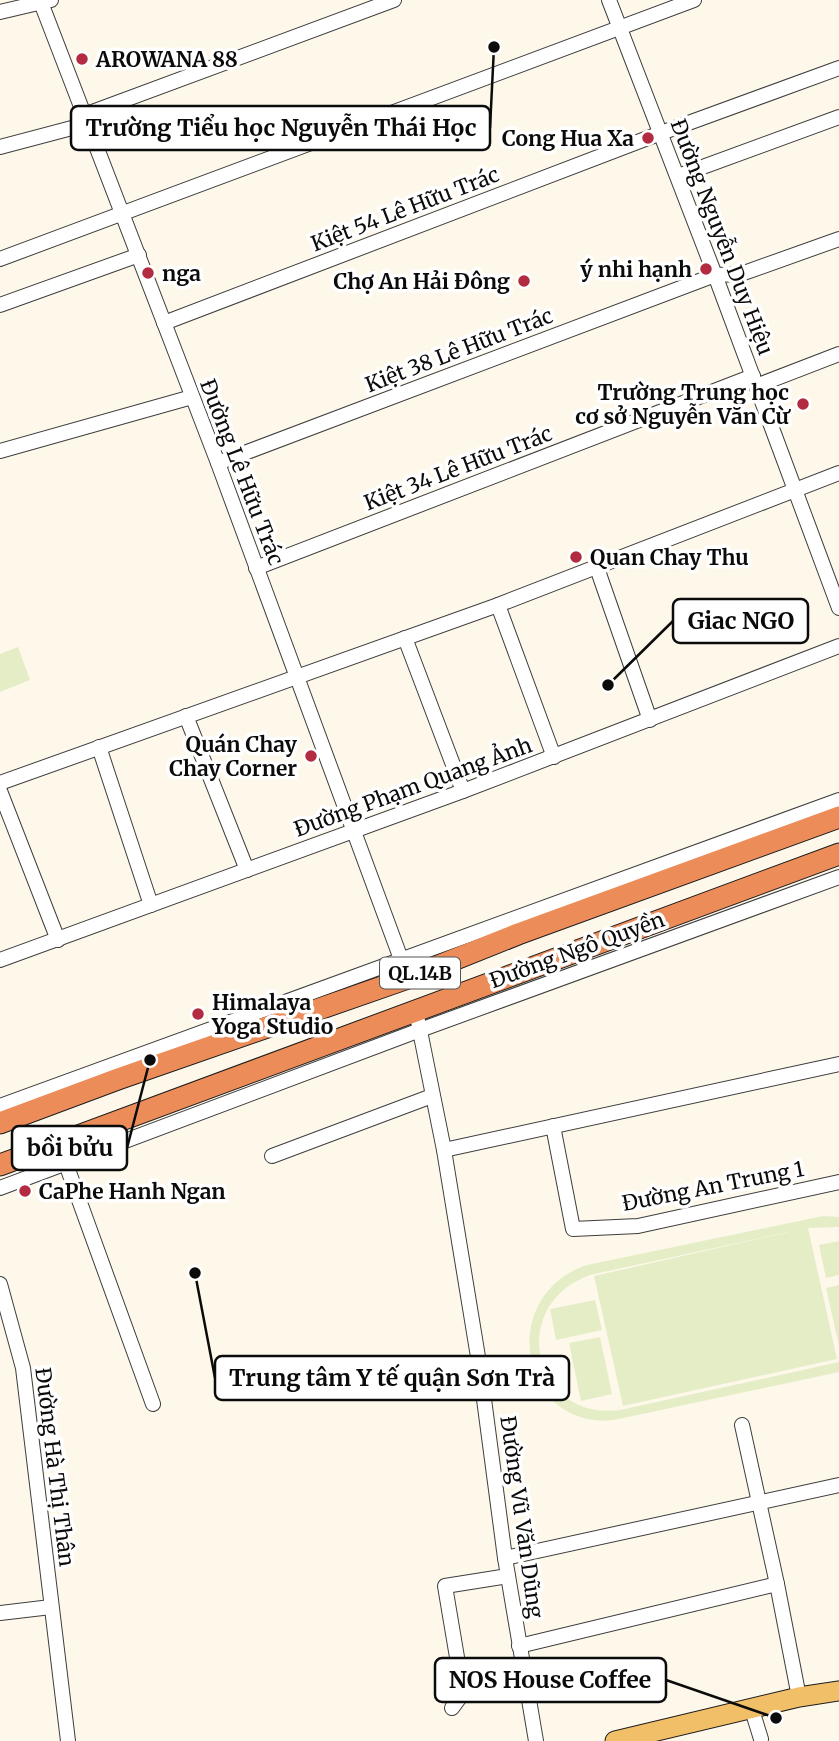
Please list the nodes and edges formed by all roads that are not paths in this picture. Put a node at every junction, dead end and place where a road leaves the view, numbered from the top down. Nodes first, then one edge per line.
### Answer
1 (394, 0) edge
2 (609, 0) edge
3 (694, 0) edge
4 (44, 1) edge
5 (0, 12) edge
6 (619, 28) junction
7 (839, 68) edge
8 (839, 117) edge
9 (86, 119) junction
10 (660, 134) junction
11 (0, 147) edge
12 (678, 176) junction
13 (124, 214) junction
14 (839, 239) edge
15 (139, 255) junction
16 (0, 259) edge
17 (715, 275) junction
18 (0, 305) edge
19 (164, 323) junction
20 (839, 354) edge
21 (755, 381) junction
22 (192, 397) junction
23 (0, 451) edge
24 (218, 463) junction
25 (839, 473) edge
26 (794, 490) junction
27 (256, 568) junction
28 (597, 568) junction
29 (835, 584) edge
30 (498, 605) junction
31 (839, 608) edge
32 (405, 638) junction
33 (839, 646) edge
34 (297, 677) junction
35 (186, 716) junction
36 (650, 720) junction
37 (99, 747) junction
38 (554, 757) junction
39 (0, 783) edge
40 (0, 791) edge
41 (463, 791) junction
42 (839, 800) edge
43 (839, 817) edge
44 (353, 831) junction
45 (839, 854) edge
46 (247, 870) junction
47 (839, 877) edge
48 (151, 905) junction
49 (58, 940) junction
50 (0, 960) edge
51 (405, 968) junction
52 (418, 1020) junction
53 (839, 1064) edge
54 (432, 1096) junction
55 (0, 1106) edge
56 (0, 1123) edge
57 (553, 1126) junction
58 (444, 1150) junction
59 (272, 1156) dead end
60 (66, 1164) junction
61 (0, 1165) edge
62 (839, 1182) edge
63 (0, 1188) edge
64 (0, 1284) edge
65 (153, 1404) dead end
66 (742, 1425) dead end
67 (839, 1485) edge
68 (759, 1503) junction
69 (505, 1558) junction
70 (508, 1576) junction
71 (778, 1584) junction
72 (51, 1607) junction
73 (0, 1613) edge
74 (519, 1646) junction
75 (839, 1691) edge
76 (799, 1697) junction
77 (452, 1709) dead end
78 (752, 1710) junction
79 (761, 1739) dead end
80 (68, 1741) edge
81 (536, 1741) edge
82 (615, 1741) edge

1 - 9 street
2 - 6 street, Đường Nguyễn Duy Hiệu
3 - 6 street
4 - 5 street
4 - 9 street, Đường Lê Hữu Trác
6 - 10 street, Đường Nguyễn Duy Hiệu
6 - 13 street
7 - 10 street, Kiệt 54 Lê Hữu Trác
8 - 12 street
9 - 11 street
9 - 13 street, Đường Lê Hữu Trác
10 - 12 street, Đường Nguyễn Duy Hiệu
10 - 19 street, Kiệt 54 Lê Hữu Trác
12 - 17 street, Đường Nguyễn Duy Hiệu
13 - 15 street, Đường Lê Hữu Trác
13 - 16 street
14 - 17 street, Kiệt 38 Lê Hữu Trác
15 - 18 street
15 - 19 street, Đường Lê Hữu Trác
17 - 21 street, Đường Nguyễn Duy Hiệu
17 - 24 street, Kiệt 38 Lê Hữu Trác
19 - 22 street, Đường Lê Hữu Trác
20 - 21 street, Kiệt 34 Lê Hữu Trác
21 - 26 street, Đường Nguyễn Duy Hiệu
21 - 27 street, Kiệt 34 Lê Hữu Trác
22 - 23 street
22 - 24 street, Đường Lê Hữu Trác
24 - 27 street, Đường Lê Hữu Trác
25 - 26 street
26 - 28 street
26 - 29 street, Đường Nguyễn Duy Hiệu
27 - 34 street, Đường Lê Hữu Trác
28 - 30 street
28 - 36 street
29 - 31 street, Đường Nguyễn Duy Hiệu
30 - 32 street
30 - 38 street
32 - 34 street
32 - 41 street
33 - 36 street, Đường Phạm Quang Ảnh
34 - 35 street
34 - 44 street, Đường Lê Hữu Trác
35 - 37 street
35 - 46 street
36 - 38 street, Đường Phạm Quang Ảnh
37 - 39 street
37 - 48 street
38 - 41 street, Đường Phạm Quang Ảnh
40 - 49 street
41 - 44 street, Đường Phạm Quang Ảnh
42 - 51 street, Đường Ngô Quyền
43 - 51 highway, Đường Ngô Quyền / QL.14B
44 - 46 street, Đường Phạm Quang Ảnh
44 - 51 street, Đường Lê Hữu Trác
45 - 52 highway, Đường Ngô Quyền / QL.14B
46 - 48 street, Đường Phạm Quang Ảnh
47 - 52 street, Đường Ngô Quyền
48 - 49 street, Đường Phạm Quang Ảnh
49 - 50 street, Đường Phạm Quang Ảnh
51 - 52 highway
51 - 55 street, Đường Ngô Quyền
51 - 56 highway, Đường Ngô Quyền / QL.14B
52 - 54 street, Đường Vũ Văn Dũng
52 - 60 street, Đường Ngô Quyền
52 - 61 highway, Đường Ngô Quyền / QL.14B
53 - 57 street
54 - 58 street, Đường Vũ Văn Dũng
54 - 59 street
57 - 58 street
57 - 62 street, Đường An Trung 1
58 - 69 street, Đường Vũ Văn Dũng
60 - 63 street, Đường Ngô Quyền
60 - 65 street
64 - 72 street, Đường Hà Thị Thân
66 - 68 street
67 - 68 street
68 - 69 street
68 - 71 street
69 - 70 street, Đường Vũ Văn Dũng
70 - 74 street, Đường Vũ Văn Dũng
70 - 77 street
71 - 74 street
71 - 76 street
72 - 73 street
72 - 80 street, Đường Hà Thị Thân
74 - 81 street, Đường Vũ Văn Dũng
75 - 76 main road
76 - 78 main road
78 - 79 street
78 - 82 main road

